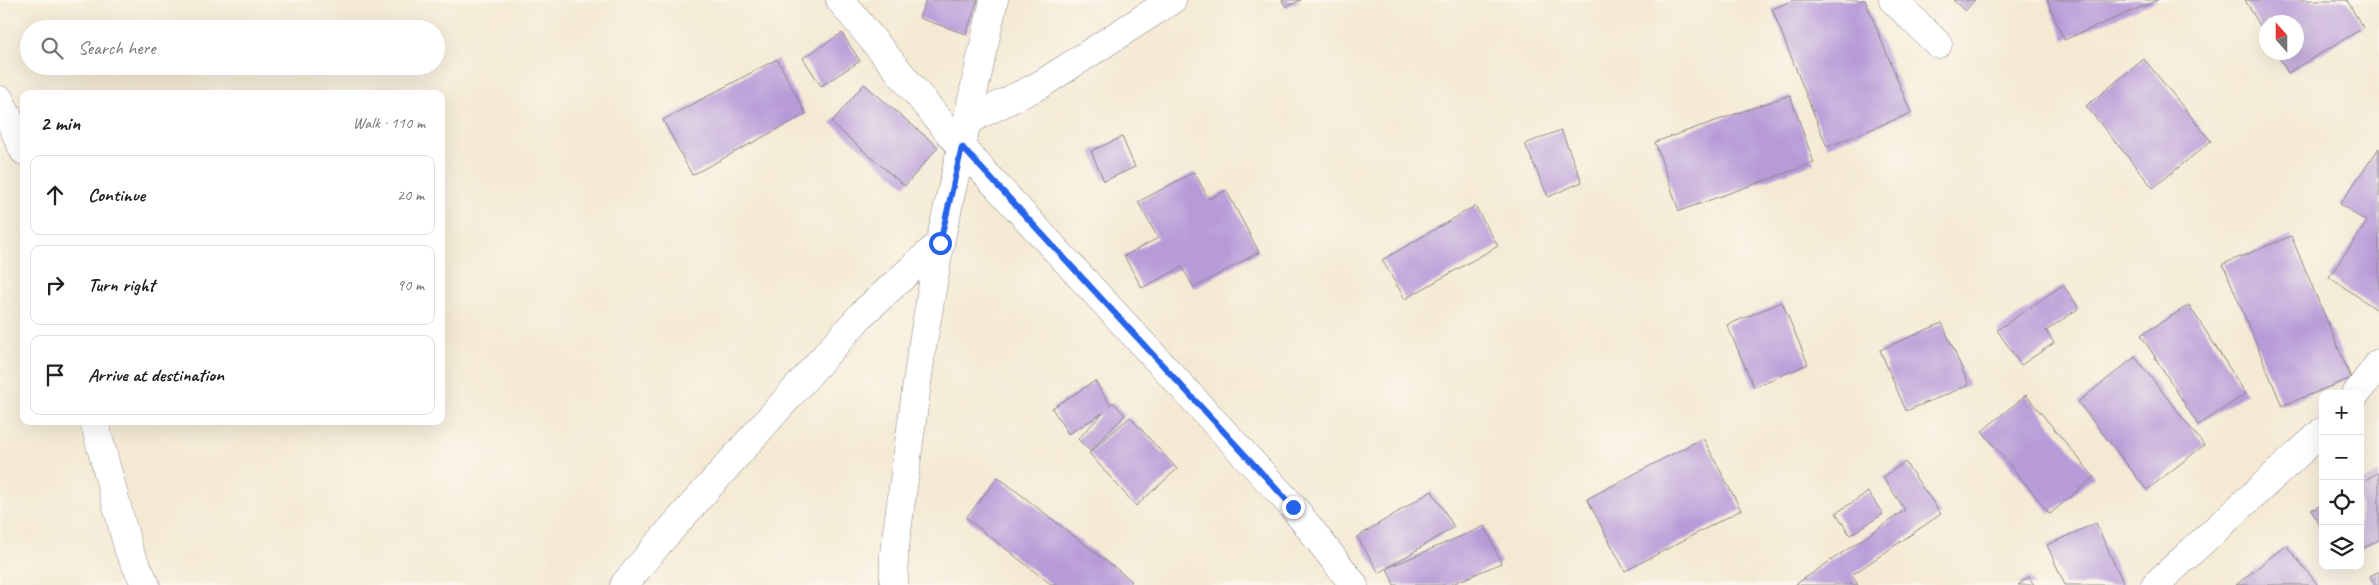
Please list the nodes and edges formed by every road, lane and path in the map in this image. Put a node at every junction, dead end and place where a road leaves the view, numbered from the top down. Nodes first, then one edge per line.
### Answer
1 (840, 0) edge
2 (994, 0) edge
3 (1172, 0) edge
4 (1893, 0) edge
5 (1938, 44) dead end
6 (0, 100) edge
7 (964, 134) junction
8 (20, 143) edge
9 (940, 243) junction
10 (2379, 363) edge
11 (2359, 390) edge
12 (95, 425) edge
13 (2319, 435) edge
14 (146, 585) edge
15 (624, 585) edge
16 (894, 585) edge
17 (1354, 585) edge
18 (2156, 585) edge

1 - 7 street
2 - 7 street
3 - 7 street
4 - 5 street
6 - 8 street
7 - 9 street
7 - 17 street
9 - 15 street
9 - 16 street
10 - 11 street
12 - 14 street
13 - 18 street

